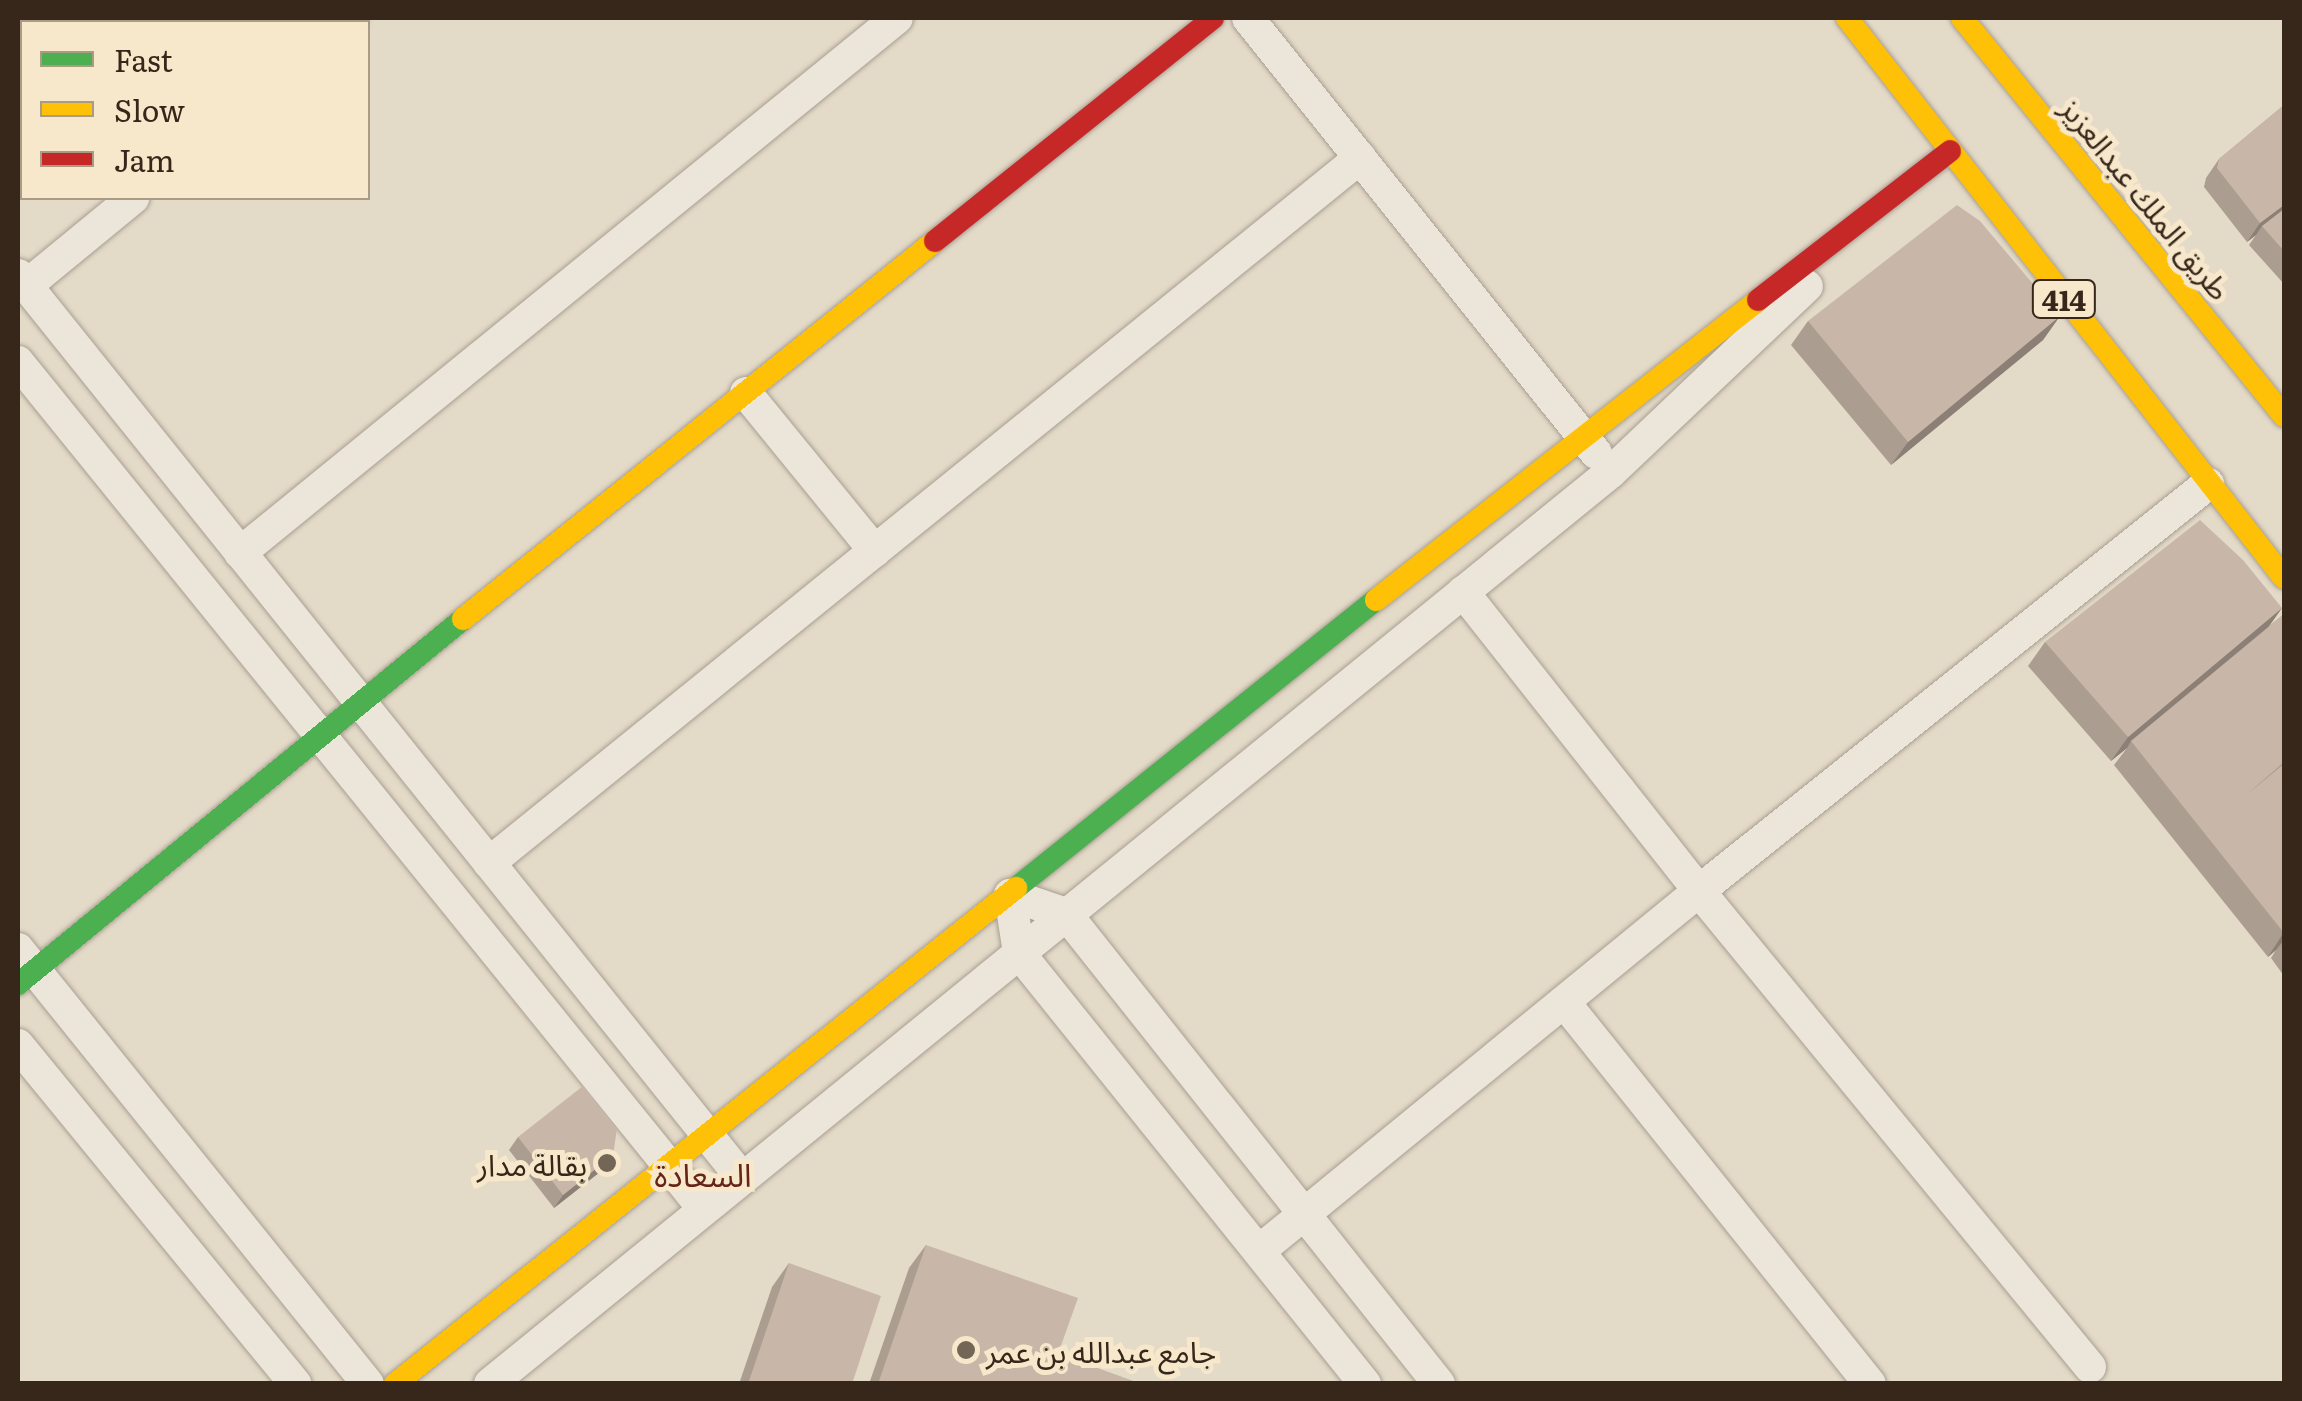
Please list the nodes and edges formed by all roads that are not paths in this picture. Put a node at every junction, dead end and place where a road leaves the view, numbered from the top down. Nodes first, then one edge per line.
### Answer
1 (898, 18) edge
2 (1214, 18) edge
3 (1248, 18) edge
4 (1847, 18) edge
5 (1962, 18) edge
6 (1950, 151) junction
7 (1360, 158) junction
8 (130, 200) edge
9 (22, 280) edge
10 (18, 362) edge
11 (746, 393) junction
12 (2284, 416) edge
13 (1582, 436) junction
14 (1611, 472) junction
15 (2208, 484) junction
16 (875, 551) junction
17 (240, 553) junction
18 (2284, 578) edge
19 (1464, 592) junction
20 (360, 702) junction
21 (321, 737) junction
22 (489, 863) junction
23 (1699, 891) junction
24 (1010, 895) junction
25 (1066, 914) junction
26 (1019, 953) junction
27 (23, 967) edge
28 (1564, 1002) junction
29 (18, 1045) edge
30 (707, 1134) junction
31 (668, 1166) junction
32 (742, 1178) junction
33 (704, 1210) junction
34 (1304, 1214) junction
35 (1259, 1251) junction
36 (2090, 1367) dead end
37 (295, 1384) edge
38 (368, 1384) edge
39 (396, 1384) edge
40 (490, 1384) edge
41 (1365, 1384) edge
42 (1439, 1384) edge
43 (1870, 1384) edge

1 - 17 street
2 - 11 main road
3 - 7 street
4 - 6 main road, 414
5 - 12 main road, طريق الملك عبدالعزيز
6 - 13 main road
6 - 14 street
6 - 15 main road, 414
7 - 13 street
7 - 16 street
8 - 9 street
9 - 17 street
10 - 21 street
11 - 16 street
11 - 20 main road
13 - 14 street
13 - 24 main road
14 - 19 street
15 - 18 main road, 414
15 - 23 street
16 - 22 street
17 - 20 street
19 - 23 street
19 - 25 street
20 - 21 main road
20 - 22 street
21 - 27 main road
21 - 31 street
22 - 30 street
23 - 28 street
23 - 36 street
24 - 25 street
24 - 26 street
24 - 30 main road
25 - 26 street
25 - 34 street
26 - 32 street
26 - 35 street
27 - 38 street
28 - 34 street
28 - 43 street
29 - 37 street
30 - 31 main road
30 - 32 street
31 - 33 street
31 - 39 main road
32 - 33 street
33 - 40 street
34 - 35 street
34 - 42 street
35 - 41 street

